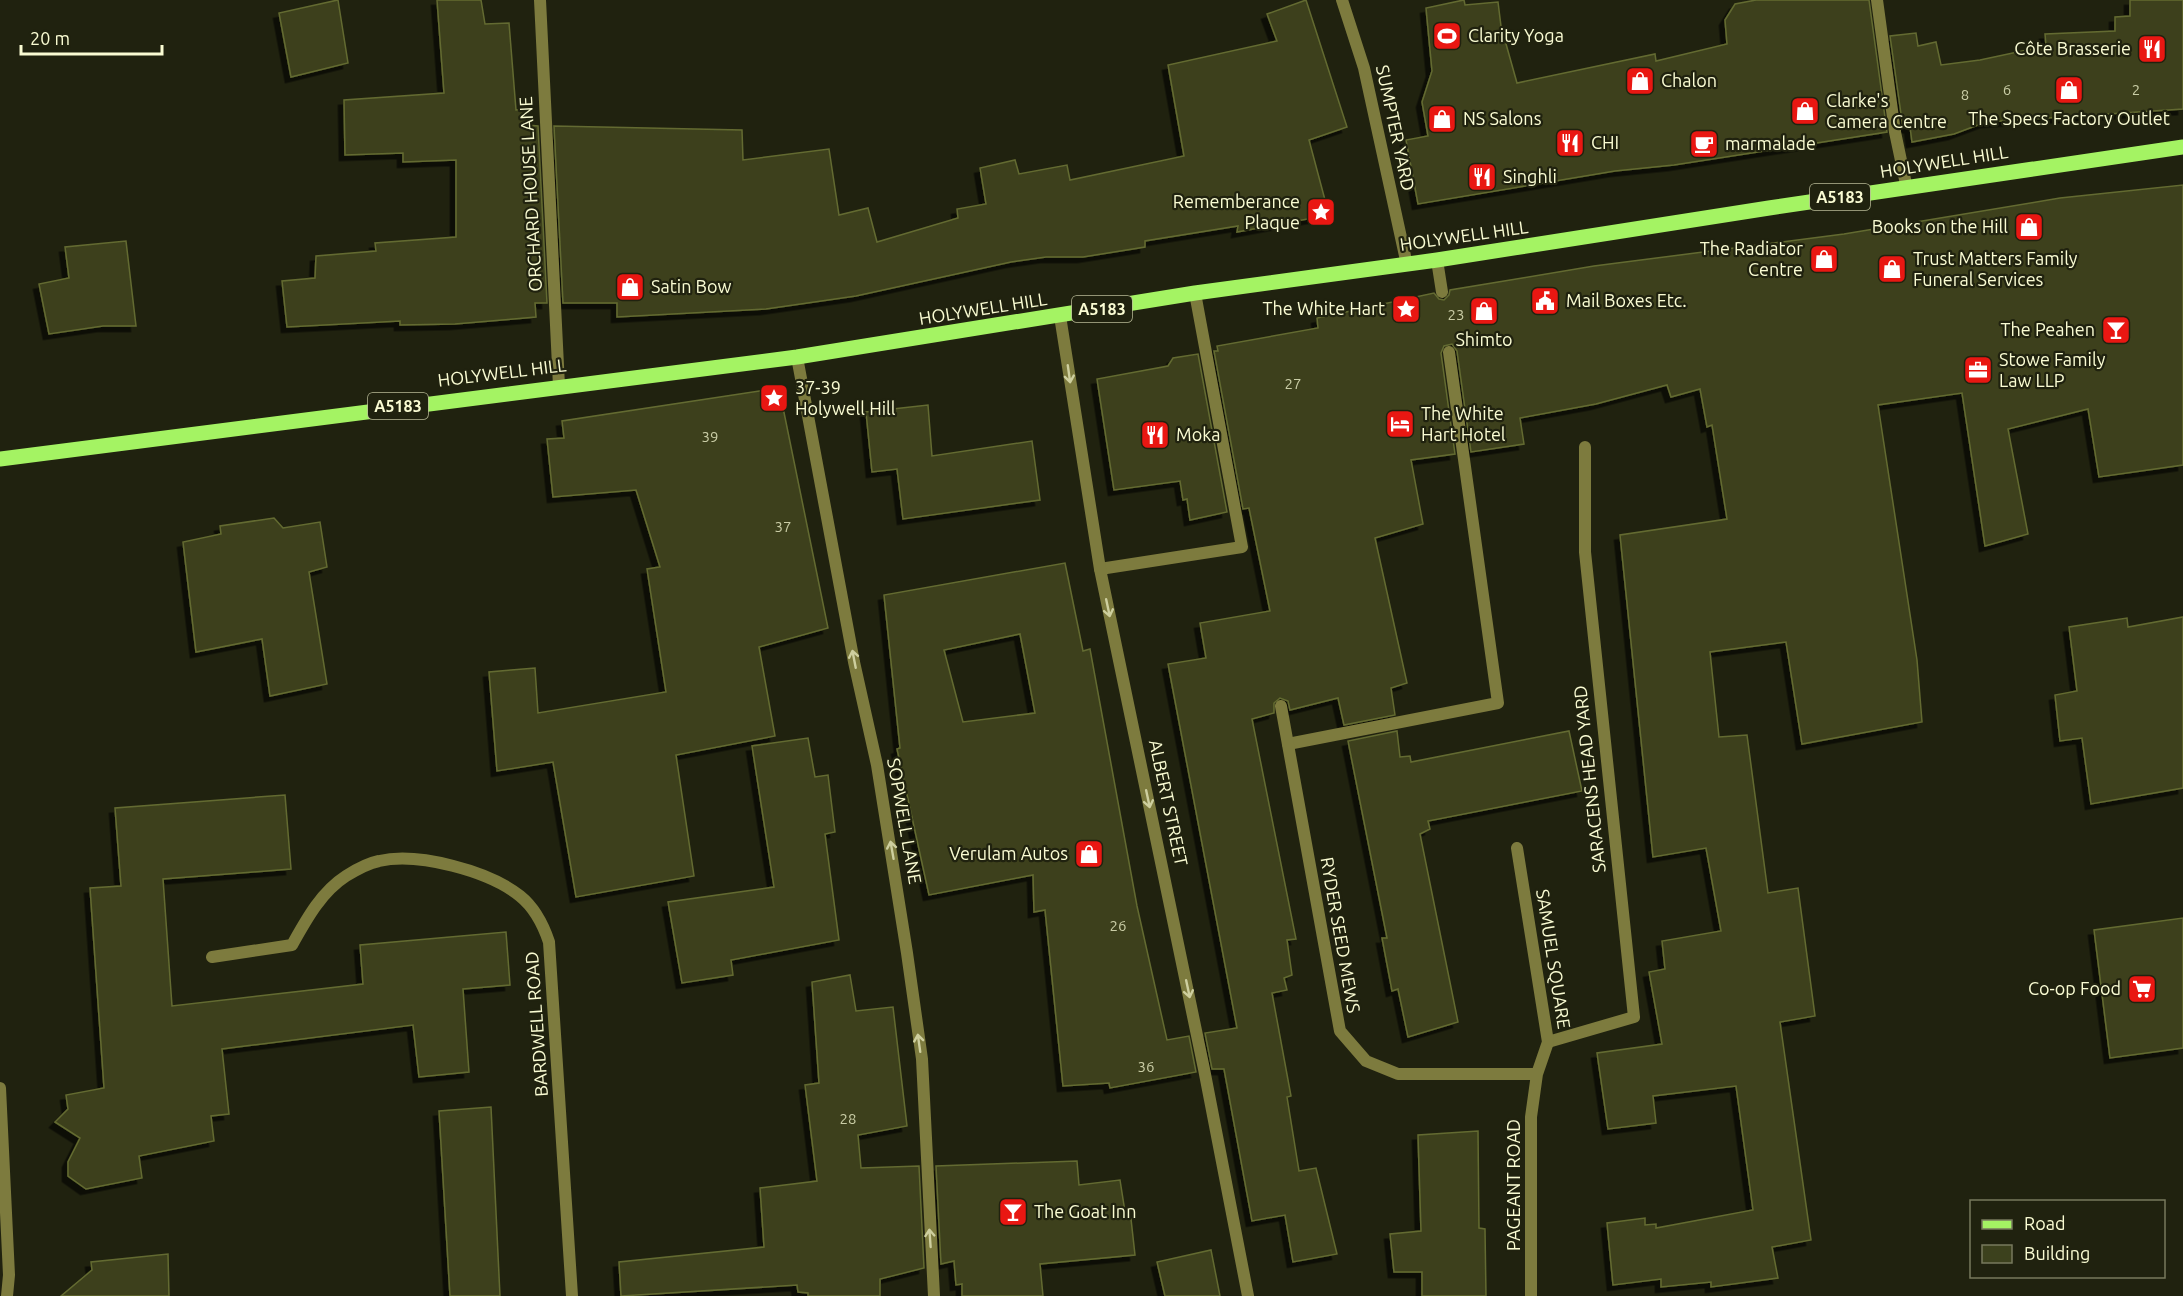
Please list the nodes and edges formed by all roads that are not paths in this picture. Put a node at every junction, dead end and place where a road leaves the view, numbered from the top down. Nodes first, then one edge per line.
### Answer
1 (540, 0) edge
2 (1342, 0) edge
3 (1877, 0) edge
4 (2183, 147) edge
5 (1907, 189) junction
6 (1437, 261) junction
7 (1407, 265) junction
8 (1442, 292) dead end
9 (1195, 293) junction
10 (1060, 316) junction
11 (1449, 352) dead end
12 (797, 357) junction
13 (559, 386) junction
14 (1585, 447) dead end
15 (0, 459) edge
16 (1100, 569) junction
17 (1281, 705) dead end
18 (1288, 744) junction
19 (1517, 848) dead end
20 (212, 957) dead end
21 (1548, 1042) junction
22 (1537, 1074) junction
23 (0, 1088) edge
24 (7, 1296) edge
25 (572, 1296) edge
26 (934, 1296) edge
27 (1248, 1296) edge
28 (1531, 1296) edge

1 - 13 street, ORCHARD HOUSE LANE
2 - 7 street, SUMPTER YARD
3 - 5 street
4 - 5 main road, HOLYWELL HILL / A5183
5 - 6 main road, HOLYWELL HILL / A5183
6 - 7 main road, HOLYWELL HILL / A5183
6 - 8 street
7 - 9 main road, HOLYWELL HILL / A5183
9 - 10 main road, HOLYWELL HILL / A5183
9 - 16 street
10 - 12 main road, HOLYWELL HILL / A5183
10 -> 16 street, ALBERT STREET
11 - 18 street
12 - 13 main road, HOLYWELL HILL / A5183
26 -> 12 street, SOPWELL LANE
13 - 15 main road, HOLYWELL HILL / A5183
14 - 21 street, SARACENS HEAD YARD
16 -> 27 street, ALBERT STREET
17 - 18 street, RYDER SEED MEWS
18 - 22 street, RYDER SEED MEWS
19 - 21 street, SAMUEL SQUARE
20 - 25 street, BARDWELL ROAD
21 - 22 street, SAMUEL SQUARE
22 - 28 street, PAGEANT ROAD
23 - 24 street

